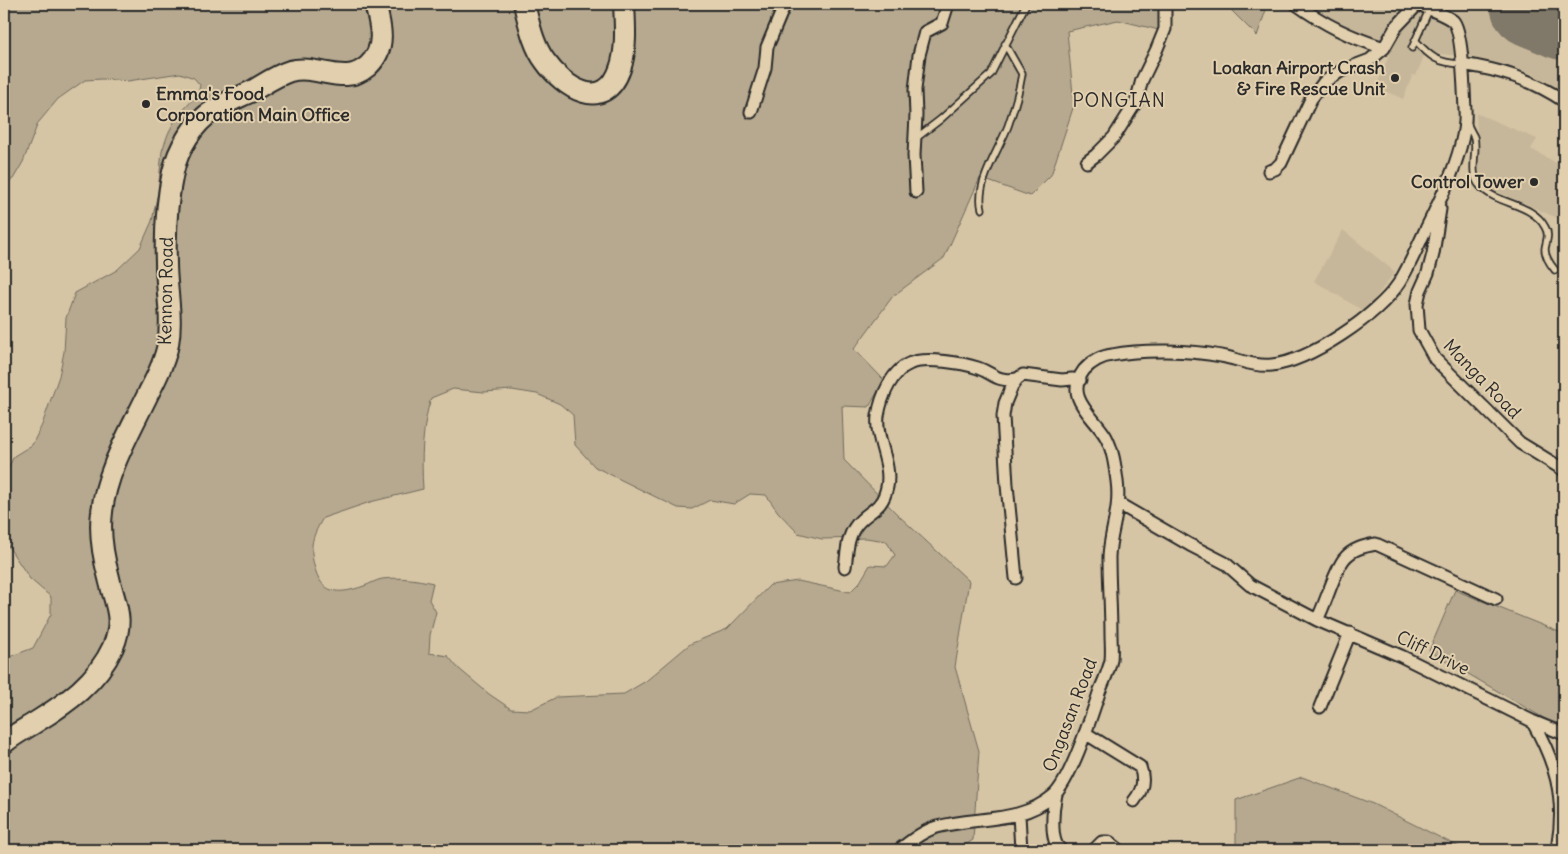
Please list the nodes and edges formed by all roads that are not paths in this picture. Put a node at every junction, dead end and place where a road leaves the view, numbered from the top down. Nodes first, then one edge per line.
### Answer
1 (375, 4) edge
2 (524, 4) edge
3 (624, 4) edge
4 (785, 4) edge
5 (948, 4) edge
6 (1026, 4) edge
7 (1165, 4) edge
8 (1296, 4) edge
9 (1418, 4) edge
10 (1429, 10) junction
11 (1416, 40) junction
12 (1005, 44) junction
13 (1384, 48) junction
14 (1412, 48) dead end
15 (1462, 64) junction
16 (1564, 100) edge
17 (751, 112) dead end
18 (1466, 121) junction
19 (915, 139) junction
20 (1087, 162) dead end
21 (1269, 171) dead end
22 (916, 192) dead end
23 (1441, 200) junction
24 (982, 210) dead end
25 (1555, 270) dead end
26 (1017, 379) junction
27 (1080, 380) junction
28 (1564, 470) edge
29 (1119, 504) junction
30 (845, 567) dead end
31 (1016, 578) dead end
32 (1496, 599) dead end
33 (1317, 620) junction
34 (1350, 633) junction
35 (1320, 707) dead end
36 (1532, 721) junction
37 (1085, 734) junction
38 (1564, 734) edge
39 (4, 744) edge
40 (1056, 794) junction
41 (1134, 801) dead end
42 (1019, 815) junction
43 (1558, 843) dead end
44 (1118, 849) edge
45 (899, 850) edge
46 (1021, 850) edge
47 (1061, 850) edge
48 (1094, 850) edge

1 - 39 highway, Kennon Road
2 - 3 highway
4 - 17 street
5 - 19 street
6 - 12 lane
7 - 20 street
8 - 13 street
9 - 10 street
9 - 13 street
10 - 11 lane
10 - 15 street
11 - 14 lane
11 - 15 lane
12 - 19 lane
12 - 24 lane
13 - 21 street
15 - 16 street
15 - 18 street
18 - 23 street
18 - 25 lane
19 - 22 street
23 - 27 street
23 - 28 street, Manga Road
26 - 27 street
26 - 30 street
26 - 31 street
27 - 29 street, Ongasan Road
29 - 33 street, Cliff Drive
29 - 37 street, Ongasan Road
32 - 33 street
33 - 34 street, Cliff Drive
34 - 35 street
34 - 36 street, Cliff Drive
36 - 38 street, Cliff Drive
36 - 43 street
37 - 40 street, Ongasan Road
37 - 41 street
40 - 42 street, Ongasan Road
40 - 47 street
42 - 45 street, Ongasan Road
42 - 46 street
44 - 48 street

